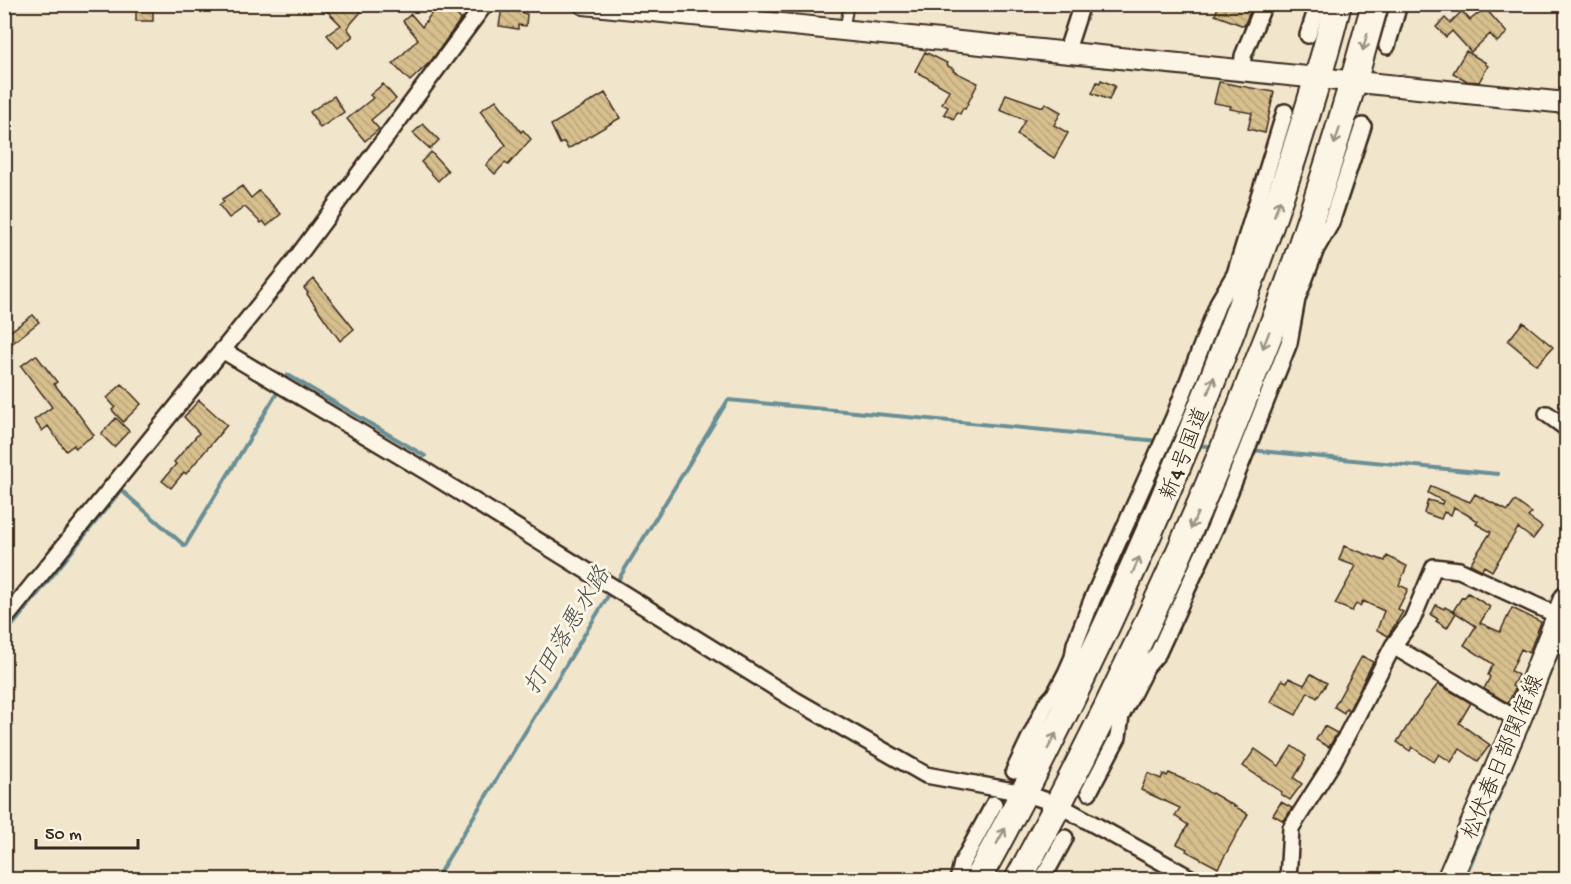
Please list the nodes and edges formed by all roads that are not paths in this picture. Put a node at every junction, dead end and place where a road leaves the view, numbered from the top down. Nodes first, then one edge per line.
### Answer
1 (485, 4) edge
2 (584, 4) edge
3 (849, 4) edge
4 (1082, 4) edge
5 (1264, 4) edge
6 (1318, 4) edge
7 (1338, 4) edge
8 (1376, 4) edge
9 (1399, 4) edge
10 (844, 30) junction
11 (1308, 35) dead end
12 (1387, 46) dead end
13 (1066, 53) junction
14 (1242, 69) junction
15 (1318, 76) junction
16 (1355, 80) junction
17 (1566, 103) edge
18 (1285, 112) dead end
19 (1363, 126) dead end
20 (1249, 260) junction
21 (1300, 272) junction
22 (222, 350) junction
23 (1547, 414) dead end
24 (1566, 428) edge
25 (1563, 608) edge
26 (4, 620) edge
27 (1393, 646) junction
28 (1125, 692) junction
29 (1518, 720) junction
30 (1019, 782) junction
31 (1089, 792) dead end
32 (994, 804) dead end
33 (1059, 805) junction
34 (1065, 838) dead end
35 (958, 879) edge
36 (977, 879) edge
37 (1018, 879) edge
38 (1042, 879) edge
39 (1194, 879) edge
40 (1288, 879) edge
41 (1449, 879) edge

1 - 22 street
2 - 10 street
3 - 10 lane
4 - 13 street
5 - 14 street
6 - 11 street
7 - 15 highway, 新4号国道
8 -> 16 highway, 新4号国道
9 - 12 street
10 - 13 street
13 - 14 street
14 - 15 street
15 - 16 street
20 -> 15 highway, 新4号国道
16 - 17 street
16 -> 21 highway, 新4号国道
18 - 20 street
19 - 21 street
20 - 30 highway, 新4号国道
21 - 28 highway, 新4号国道
22 - 26 street
22 - 30 street
23 - 24 street
25 - 27 street
25 - 29 main road, 松伏春日部関宿線
27 - 29 street
27 - 40 street
28 - 31 street
28 - 33 highway, 新4号国道
29 - 41 main road, 松伏春日部関宿線
30 - 33 street
36 -> 30 highway, 新4号国道
32 - 35 street
33 - 37 highway, 新4号国道
33 - 39 street
34 - 38 street

